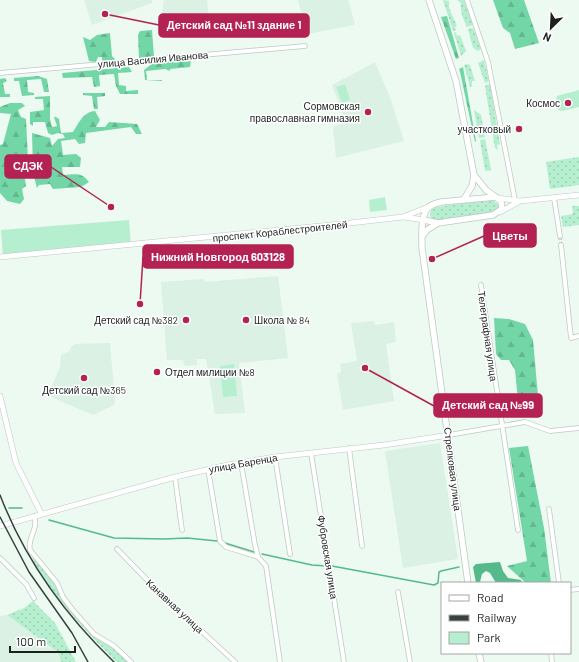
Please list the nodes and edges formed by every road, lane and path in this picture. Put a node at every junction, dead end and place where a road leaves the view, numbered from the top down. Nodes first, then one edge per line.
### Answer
1 (429, 0) edge
2 (467, 0) edge
3 (305, 46) dead end
4 (0, 73) edge
5 (474, 175) junction
6 (579, 195) edge
7 (497, 197) junction
8 (554, 198) junction
9 (464, 199) junction
10 (517, 201) junction
11 (428, 207) junction
12 (499, 212) junction
13 (403, 217) junction
14 (424, 220) junction
15 (438, 223) junction
16 (422, 236) junction
17 (560, 236) tunnel mouth
18 (560, 245) tunnel mouth
19 (0, 258) edge
20 (481, 285) dead end
21 (579, 336) edge
22 (0, 396) edge
23 (501, 426) junction
24 (579, 428) edge
25 (449, 435) junction
26 (349, 448) junction
27 (310, 452) junction
28 (275, 457) junction
29 (241, 463) junction
30 (208, 470) junction
31 (175, 477) junction
32 (549, 509) dead end
33 (41, 513) junction
34 (34, 516) junction
35 (0, 526) edge
36 (182, 530) dead end
37 (518, 530) dead end
38 (362, 546) dead end
39 (117, 549) dead end
40 (290, 554) dead end
41 (258, 557) junction
42 (0, 558) edge
43 (468, 582) edge
44 (559, 582) edge
45 (398, 592) dead end
46 (34, 598) dead end
47 (132, 662) edge
48 (235, 662) edge
49 (280, 662) edge
50 (344, 662) edge
51 (410, 662) edge

1 - 5 main road
2 - 10 street
3 - 4 street, улица Василия Иванова
5 - 7 main road
5 - 9 main road
6 - 8 street
7 - 9 main road
7 - 10 street
7 - 12 main road
8 - 10 street
8 - 17 street
9 - 11 main road
10 - 12 street
11 - 13 street, проспект Кораблестроителей
11 - 14 main road, Стрелковая улица
12 - 15 main road
13 - 14 street
13 - 19 street, проспект Кораблестроителей
14 - 15 main road
14 - 16 main road, Стрелковая улица
15 - 16 main road
16 - 25 main road, Стрелковая улица
18 - 21 street
20 - 23 street, Телеграфная улица
22 - 33 street
23 - 24 street
23 - 25 street
23 - 37 street, Телеграфная улица
25 - 26 street, улица Баренца
25 - 43 main road, Стрелковая улица
26 - 27 street, улица Баренца
26 - 38 street
27 - 28 street, улица Баренца
27 - 50 street, Фубровская улица
28 - 29 street, улица Баренца
28 - 40 street
29 - 30 street, улица Баренца
29 - 41 street
30 - 31 street, улица Баренца
30 - 41 street
31 - 33 street, улица Баренца
31 - 36 street
32 - 44 street
33 - 34 street, улица Баренца
34 - 35 street, улица Баренца
34 - 47 street
39 - 48 street, Канавная улица
41 - 49 street
42 - 46 street
45 - 51 street

